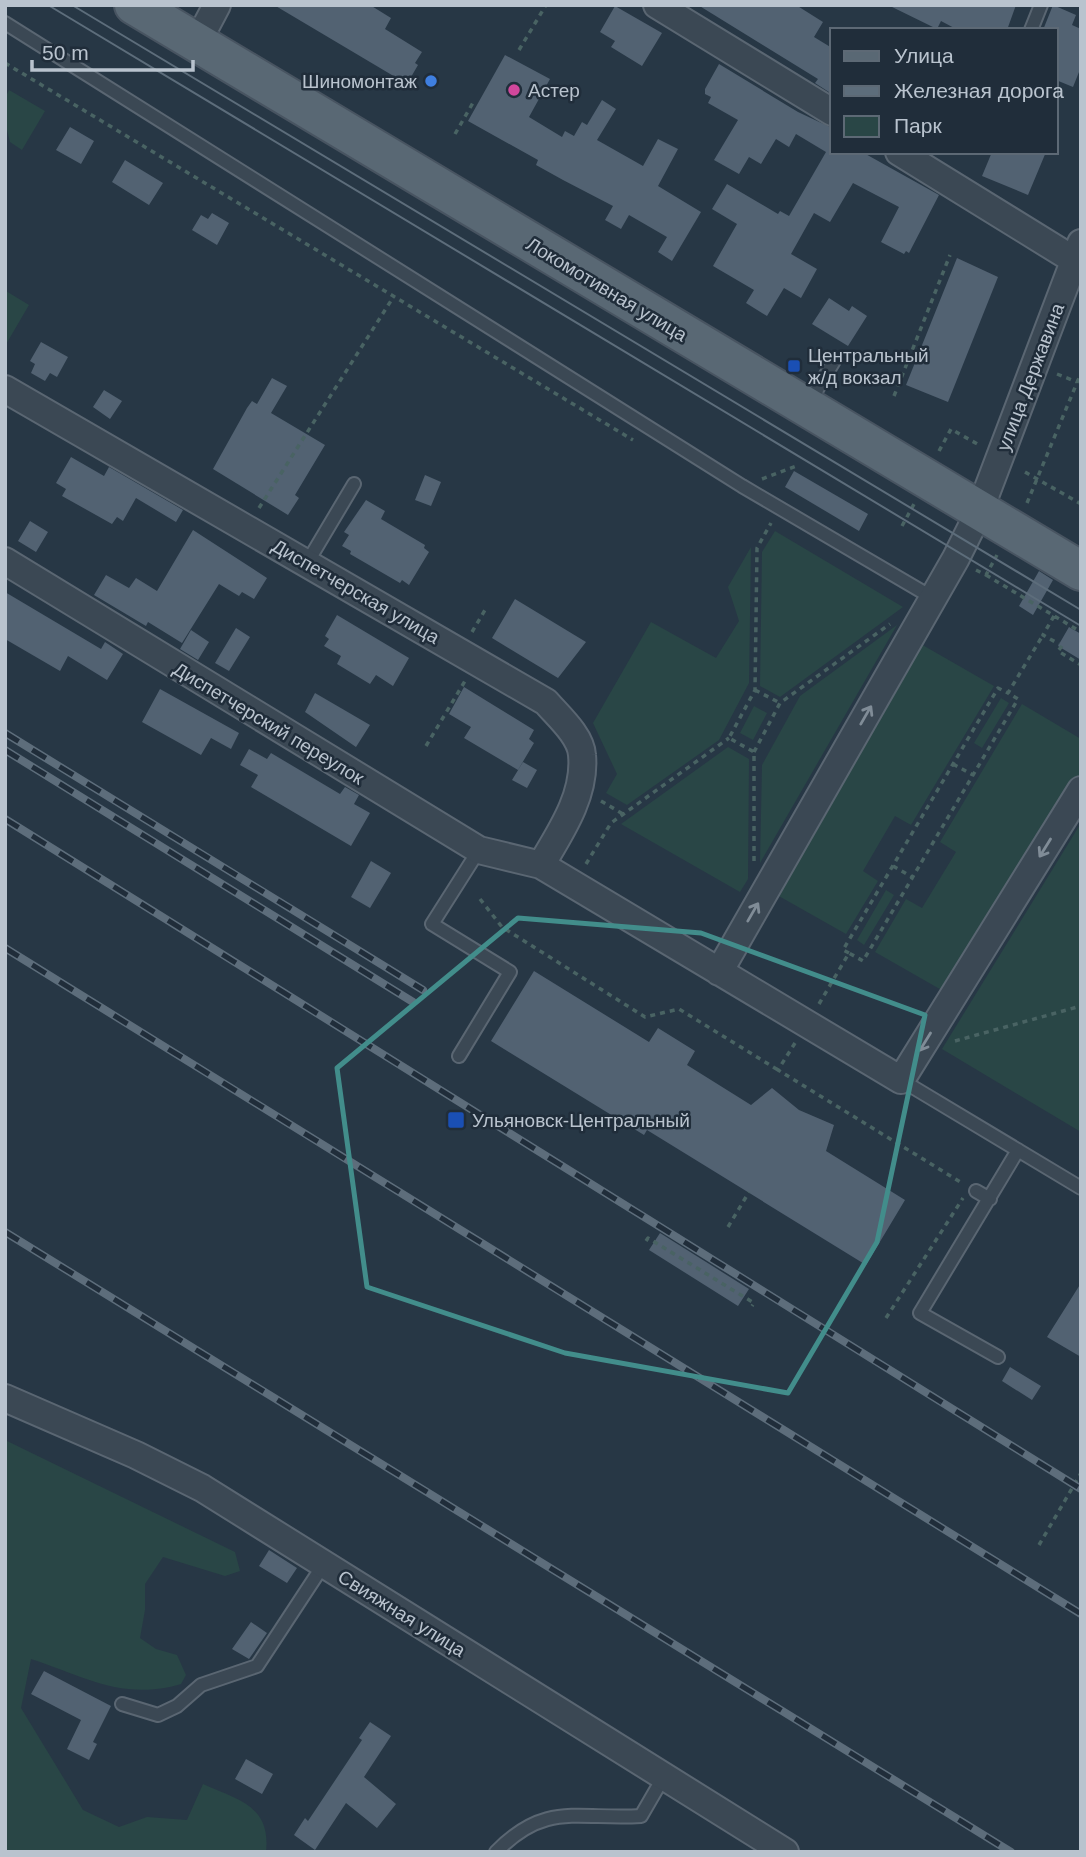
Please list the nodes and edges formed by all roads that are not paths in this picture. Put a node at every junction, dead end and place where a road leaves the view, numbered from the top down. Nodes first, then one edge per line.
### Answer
1 (134, 5) edge
2 (217, 5) edge
3 (657, 5) edge
4 (1041, 5) edge
5 (5, 23) edge
6 (1032, 28) edge
7 (197, 43) junction
8 (830, 111) edge
9 (903, 154) edge
10 (1078, 251) edge
11 (834, 361) dead end
12 (5, 389) edge
13 (806, 408) junction
14 (355, 484) dead end
15 (979, 512) junction
16 (5, 561) edge
17 (307, 563) junction
18 (1081, 571) edge
19 (933, 598) junction
20 (1081, 790) edge
21 (479, 850) junction
22 (541, 865) junction
23 (719, 972) junction
24 (459, 1056) dead end
25 (901, 1080) junction
26 (1018, 1150) junction
27 (1081, 1188) edge
28 (976, 1191) dead end
29 (990, 1199) junction
30 (998, 1357) dead end
31 (5, 1398) edge
32 (324, 1564) junction
33 (122, 1704) dead end
34 (663, 1779) junction
35 (496, 1852) edge
36 (785, 1852) edge

1 - 7 main road, Локомотивная улица
2 - 7 street
3 - 8 street
4 - 6 lane
5 - 19 lane
7 - 13 main road, Локомотивная улица
9 - 10 street
10 - 15 street, улица Державина
11 - 13 lane
12 - 17 street, Диспетчерская улица
13 - 15 main road, Локомотивная улица
14 - 17 lane
15 - 18 main road, Локомотивная улица
15 - 19 street, улица Державина
16 - 21 street, Диспетчерский переулок
17 - 22 street, Диспетчерская улица
23 -> 19 street, улица Державина
20 -> 25 street
21 - 22 street, Диспетчерский переулок
21 - 24 lane
22 - 23 street, Диспетчерский переулок
23 - 25 street, Диспетчерский переулок
25 - 26 lane
26 - 27 lane
26 - 29 lane
28 - 29 lane
29 - 30 lane
31 - 32 street, Свияжная улица
32 - 33 lane
32 - 34 street, Свияжная улица
34 - 35 lane
34 - 36 street, Свияжная улица

